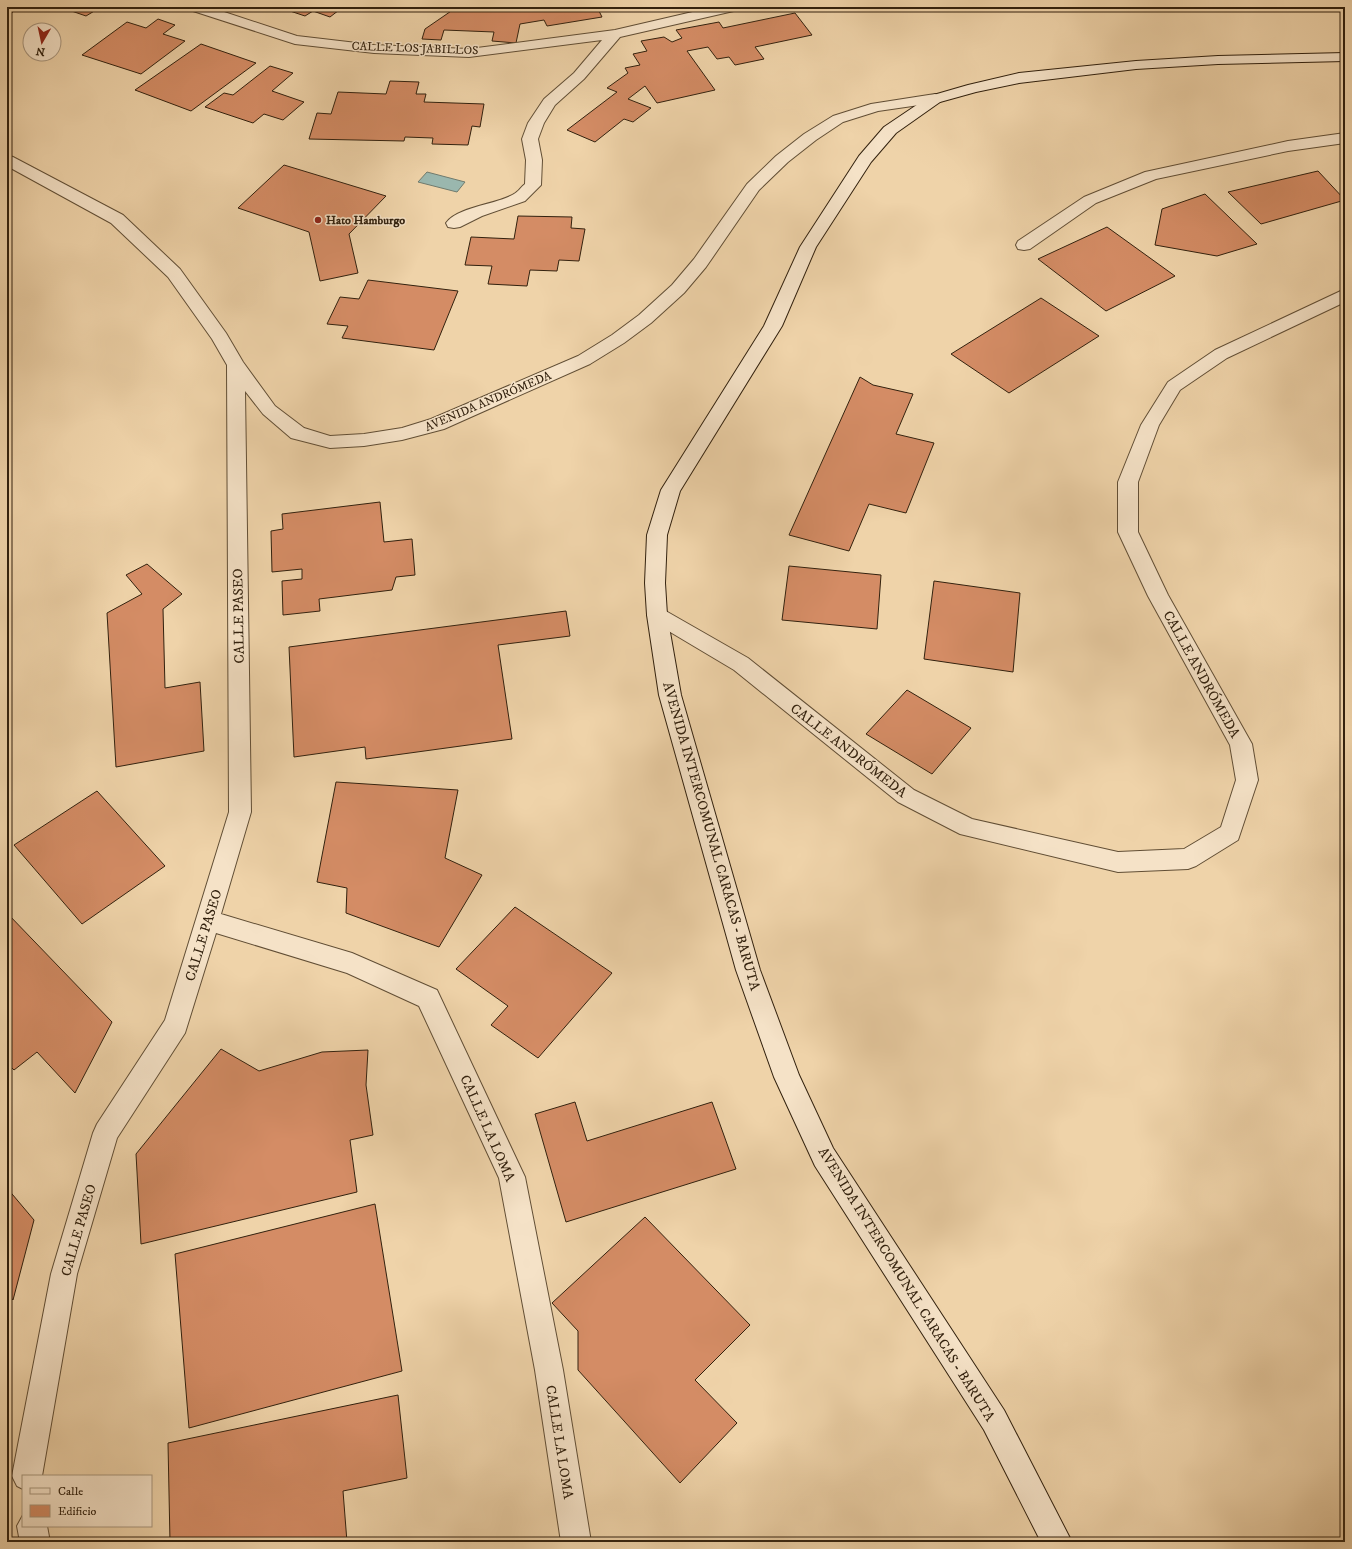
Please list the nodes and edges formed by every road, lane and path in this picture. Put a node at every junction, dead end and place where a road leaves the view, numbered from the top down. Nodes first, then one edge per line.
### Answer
1 (195, 7) edge
2 (733, 7) edge
3 (614, 34) junction
4 (1345, 57) edge
5 (935, 99) junction
6 (1345, 138) edge
7 (7, 160) edge
8 (454, 223) dead end
9 (1024, 245) dead end
10 (1345, 295) edge
11 (236, 365) junction
12 (657, 615) junction
13 (208, 920) junction
14 (27, 1475) edge
15 (32, 1527) edge
16 (35, 1542) edge
17 (576, 1542) edge
18 (1057, 1542) edge

1 - 3 street, CALLE LOS JABILLOS
2 - 3 street, CALLE LOS JABILLOS
3 - 8 street
4 - 5 street, AVENIDA INTERCOMUNAL CARACAS - BARUTA
5 - 11 street, AVENIDA ANDRÓMEDA
5 - 12 street, AVENIDA INTERCOMUNAL CARACAS - BARUTA
6 - 9 street
7 - 11 street, AVENIDA ANDRÓMEDA
10 - 12 street, CALLE ANDRÓMEDA
11 - 13 street, CALLE PASEO
12 - 18 street, AVENIDA INTERCOMUNAL CARACAS - BARUTA
13 - 14 street, CALLE PASEO
13 - 17 street, CALLE LA LOMA
15 - 16 street

